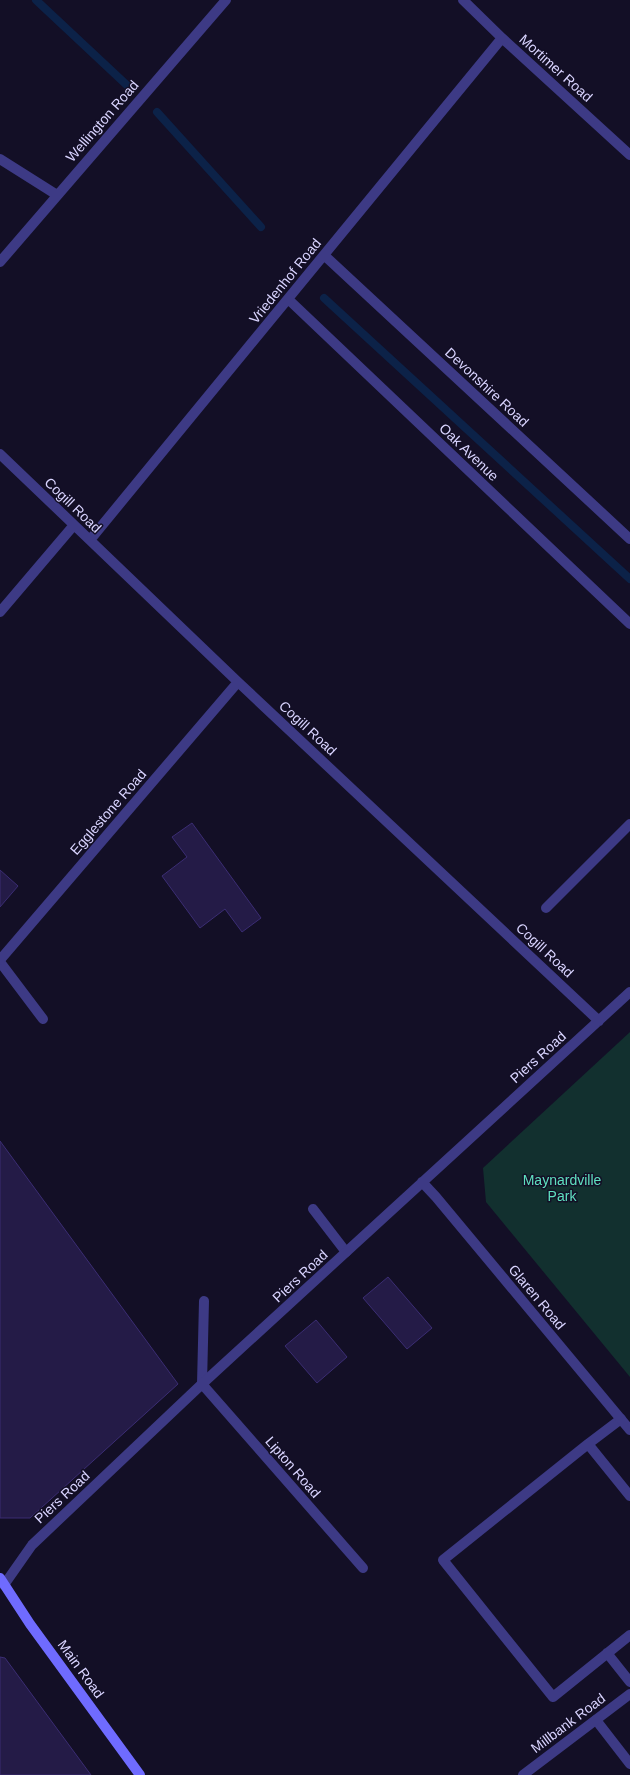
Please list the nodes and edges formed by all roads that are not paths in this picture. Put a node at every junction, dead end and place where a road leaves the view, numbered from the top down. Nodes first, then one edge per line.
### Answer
1 (226, 0) edge
2 (464, 0) edge
3 (502, 38) junction
4 (630, 155) edge
5 (0, 159) edge
6 (57, 195) junction
7 (324, 255) junction
8 (0, 262) edge
9 (288, 299) junction
10 (0, 454) edge
11 (74, 525) junction
12 (630, 539) edge
13 (90, 540) junction
14 (0, 612) edge
15 (630, 624) edge
16 (238, 682) junction
17 (630, 824) edge
18 (546, 908) dead end
19 (0, 961) edge
20 (630, 992) edge
21 (43, 1019) dead end
22 (599, 1021) junction
23 (422, 1182) junction
24 (313, 1209) dead end
25 (346, 1252) junction
26 (204, 1301) dead end
27 (202, 1384) junction
28 (621, 1419) junction
29 (630, 1430) edge
30 (588, 1444) junction
31 (630, 1496) edge
32 (363, 1568) dead end
33 (2, 1585) edge
34 (630, 1635) edge
35 (607, 1654) junction
36 (630, 1682) edge
37 (630, 1694) edge
38 (596, 1720) junction
39 (630, 1764) edge
40 (140, 1775) edge
41 (523, 1775) edge

1 - 6 street, Wellington Road
2 - 3 street, Mortimer Road
3 - 4 street, Mortimer Road
3 - 7 street, Vriedenhof Road
5 - 6 street
6 - 8 street, Wellington Road
7 - 9 street, Vriedenhof Road
7 - 12 street, Devonshire Road
9 - 13 street, Vriedenhof Road
9 - 15 street, Oak Avenue
10 - 11 street, Cogill Road
11 - 13 street, Cogill Road
11 - 14 street
13 - 16 street, Cogill Road
16 - 19 street, Egglestone Road
16 - 22 street, Cogill Road
17 - 18 street
19 - 21 street
20 - 22 street, Piers Road
22 - 23 street, Piers Road
23 - 25 street, Piers Road
23 - 28 street, Glaren Road
24 - 25 street
25 - 27 street, Piers Road
26 - 27 street
27 - 32 street, Lipton Road
27 - 33 street, Piers Road
28 - 29 street, Glaren Road
28 - 30 street
30 - 31 street
30 - 35 street
33 - 40 main road, Main Road
34 - 35 street
35 - 36 street
37 - 38 street, Millbank Road
38 - 39 street
38 - 41 street, Millbank Road

